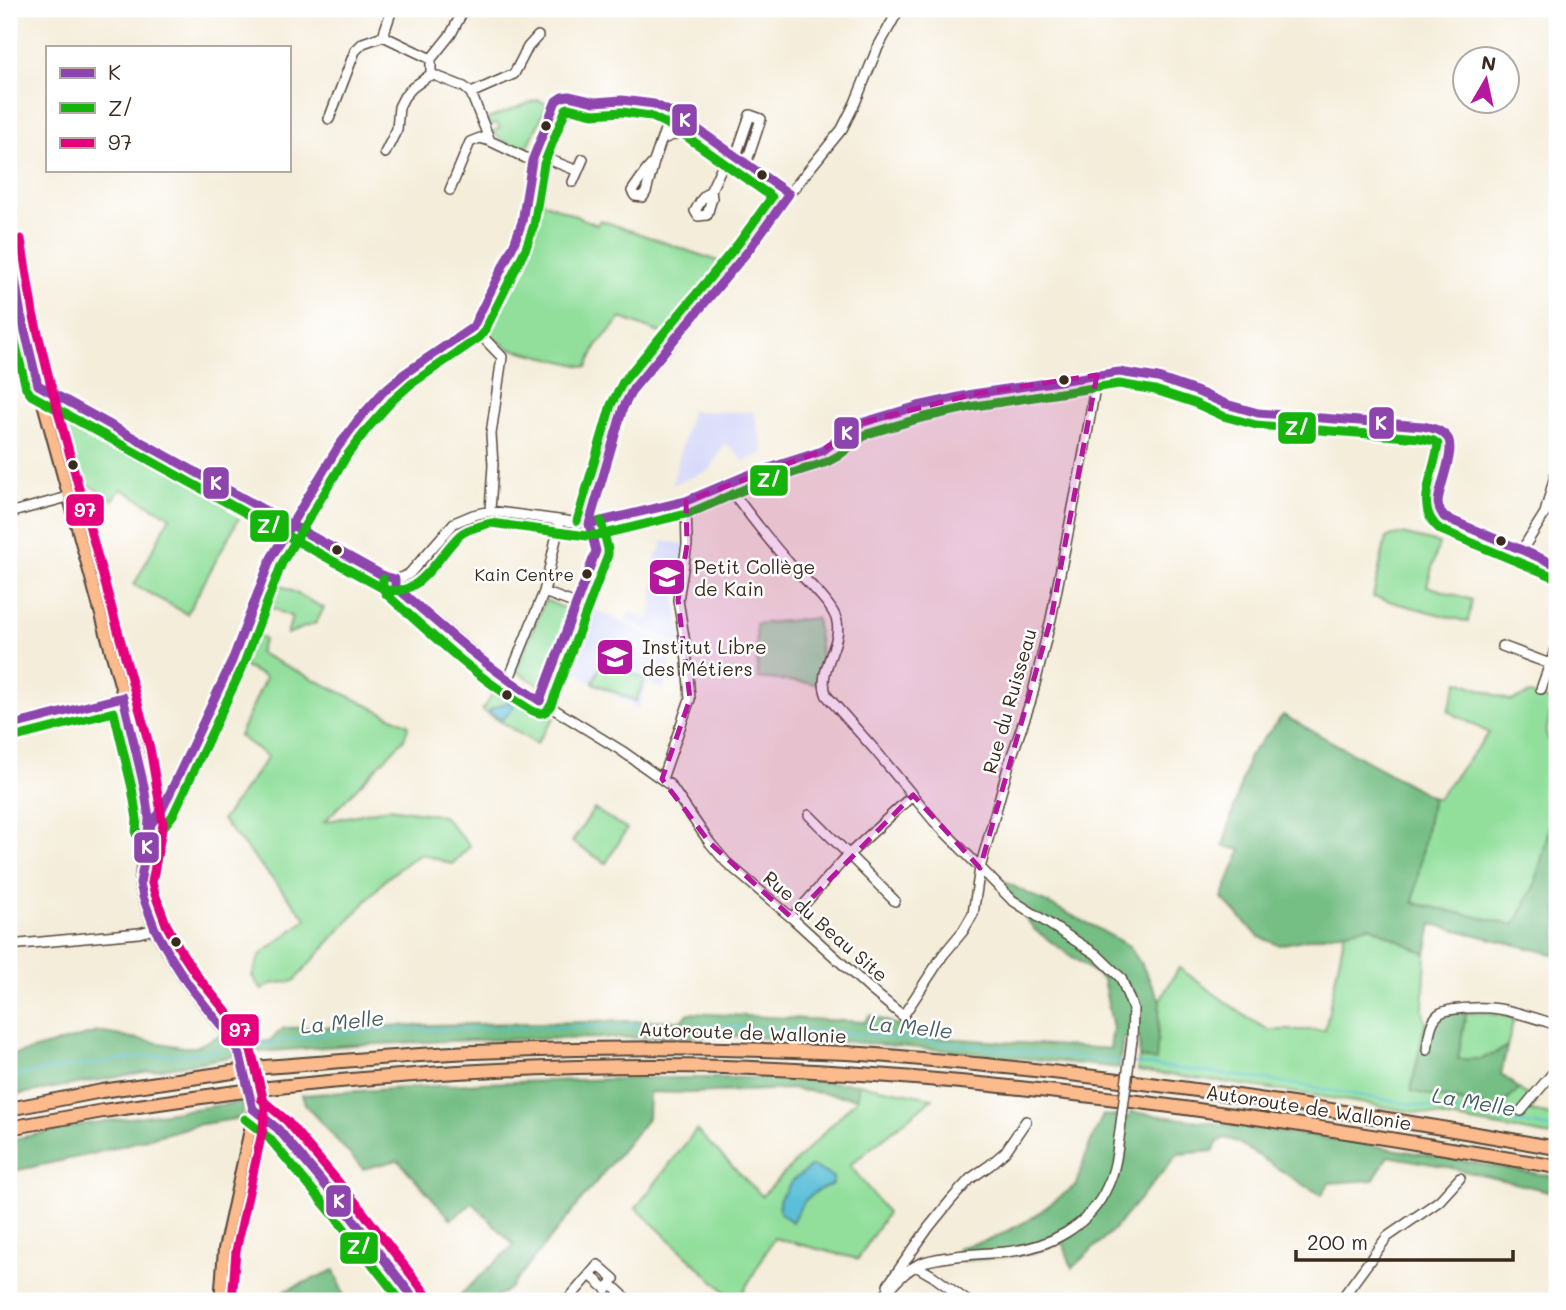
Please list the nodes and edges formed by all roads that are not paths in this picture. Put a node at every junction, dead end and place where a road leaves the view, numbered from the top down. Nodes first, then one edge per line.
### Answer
1 (389, 9) edge
2 (464, 9) edge
3 (899, 9) edge
4 (383, 36) junction
5 (538, 36) dead end
6 (430, 59) junction
7 (431, 74) junction
8 (471, 93) junction
9 (671, 112) junction
10 (329, 119) dead end
11 (694, 127) junction
12 (663, 139) junction
13 (490, 141) junction
14 (386, 153) dead end
15 (732, 153) junction
16 (534, 157) junction
17 (583, 159) dead end
18 (654, 162) dead end
19 (746, 164) junction
20 (578, 171) junction
21 (573, 181) dead end
22 (450, 190) dead end
23 (711, 190) dead end
24 (789, 194) junction
25 (9, 241) edge
26 (10, 260) edge
27 (473, 327) junction
28 (1097, 375) junction
29 (38, 385) junction
30 (1557, 468) edge
31 (726, 484) junction
32 (68, 497) junction
33 (686, 501) junction
34 (490, 511) junction
35 (9, 513) edge
36 (561, 521) junction
37 (292, 524) junction
38 (589, 524) junction
39 (1522, 550) junction
40 (1557, 565) edge
41 (395, 579) junction
42 (544, 592) junction
43 (577, 602) junction
44 (1502, 646) dead end
45 (1557, 647) edge
46 (1550, 664) junction
47 (508, 681) junction
48 (1541, 689) dead end
49 (123, 697) junction
50 (540, 701) junction
51 (9, 726) edge
52 (662, 779) junction
53 (913, 795) junction
54 (809, 815) dead end
55 (151, 824) junction
56 (848, 855) junction
57 (980, 868) junction
58 (895, 901) dead end
59 (792, 918) junction
60 (155, 929) junction
61 (9, 945) edge
62 (903, 1016) joint
63 (1557, 1025) edge
64 (1427, 1050) dead end
65 (1557, 1068) edge
66 (9, 1109) edge
67 (253, 1109) junction
68 (1521, 1111) dead end
69 (1026, 1121) dead end
70 (9, 1128) edge
71 (1557, 1148) edge
72 (1557, 1167) edge
73 (1460, 1178) dead end
74 (912, 1250) junction
75 (919, 1264) junction
76 (883, 1297) edge
77 (220, 1301) edge
78 (416, 1301) edge
79 (567, 1301) edge
80 (629, 1301) edge
81 (967, 1301) edge
82 (1340, 1301) edge

1 - 4 street
2 - 6 street
3 - 24 street
4 - 6 street
4 - 10 street
5 - 8 street
6 - 7 street
7 - 8 street
7 - 14 street
8 - 13 street
9 - 11 street
9 - 12 street
9 - 16 street
11 - 12 street
11 - 15 street
12 - 18 street
13 - 16 street
13 - 22 street
15 - 19 street
15 - 19 street
15 - 23 street
16 - 20 street
16 - 27 street
17 - 20 street
19 - 24 street
20 - 21 street
24 - 38 street
25 - 26 main road
26 - 29 main road
27 - 34 street
27 - 37 street
28 - 31 street
28 - 39 street
28 - 57 street, Rue du Ruisseau
29 - 32 main road
29 - 37 street
30 - 39 street
31 - 33 street
31 - 53 street
32 - 35 street
32 - 49 main road
33 - 38 street
33 - 52 street
34 - 36 street
34 - 41 street
36 - 38 street
36 - 42 street
37 - 41 street
37 - 55 street
38 - 43 street
39 - 40 street
41 - 47 street, Rue du Beau Site
42 - 43 street
42 - 47 street
43 - 50 street
44 - 46 street
45 - 46 street
46 - 48 street
47 - 50 street, Rue du Beau Site
49 - 51 street
49 - 55 main road
50 - 52 street, Rue du Beau Site
52 - 59 street, Rue du Beau Site
53 - 56 street
53 - 57 street
54 - 56 street
55 - 60 main road
56 - 58 street
56 - 59 street
57 - 62 street, Rue du Ruisseau
57 - 75 street, bridge
59 - 62 street, Rue du Beau Site
60 - 61 street
60 - 67 main road
63 - 64 street
65 - 68 street
66 - 71 highway, Autoroute de Wallonie, bridge
67 - 77 main road
67 - 78 street
69 - 74 street
70 - 72 highway, Autoroute de Wallonie, bridge
73 - 82 street
74 - 75 street
74 - 76 street
75 - 76 street
75 - 81 street
79 - 80 street

